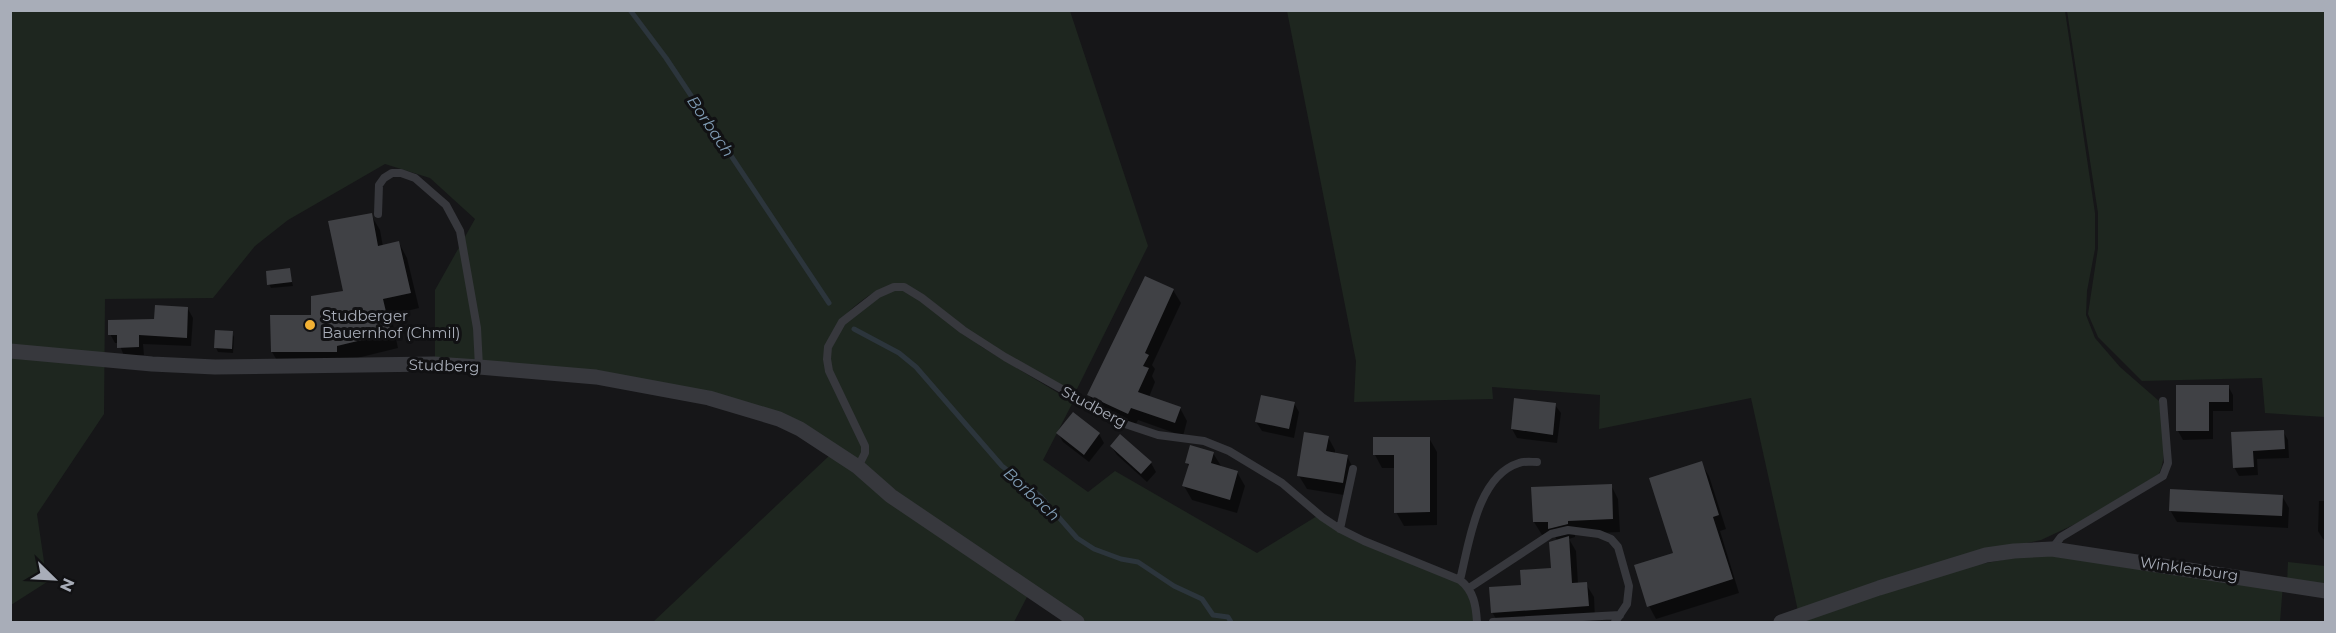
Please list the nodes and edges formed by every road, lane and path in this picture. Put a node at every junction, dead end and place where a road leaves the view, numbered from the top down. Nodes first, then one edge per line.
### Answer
1 (378, 214) dead end
2 (10, 351) edge
3 (479, 367) junction
4 (2163, 401) dead end
5 (1537, 462) dead end
6 (858, 467) junction
7 (1353, 469) dead end
8 (1340, 529) junction
9 (2052, 549) junction
10 (1460, 580) junction
11 (1469, 588) junction
12 (2325, 591) edge
13 (1620, 615) junction
14 (1077, 622) edge
15 (1477, 622) edge
16 (1493, 622) edge
17 (1614, 622) edge
18 (1781, 622) edge

1 - 3 lane
2 - 3 street, Studberg
3 - 6 street, Studberg
4 - 9 lane
5 - 10 lane
6 - 8 lane, Studberg
6 - 14 street, Studberg
7 - 8 lane
8 - 10 lane, Studberg
9 - 12 street, Winklenburg
9 - 18 street, Winklenburg
10 - 11 lane, Studberg
11 - 13 lane
11 - 15 lane
13 - 16 lane
13 - 17 lane

